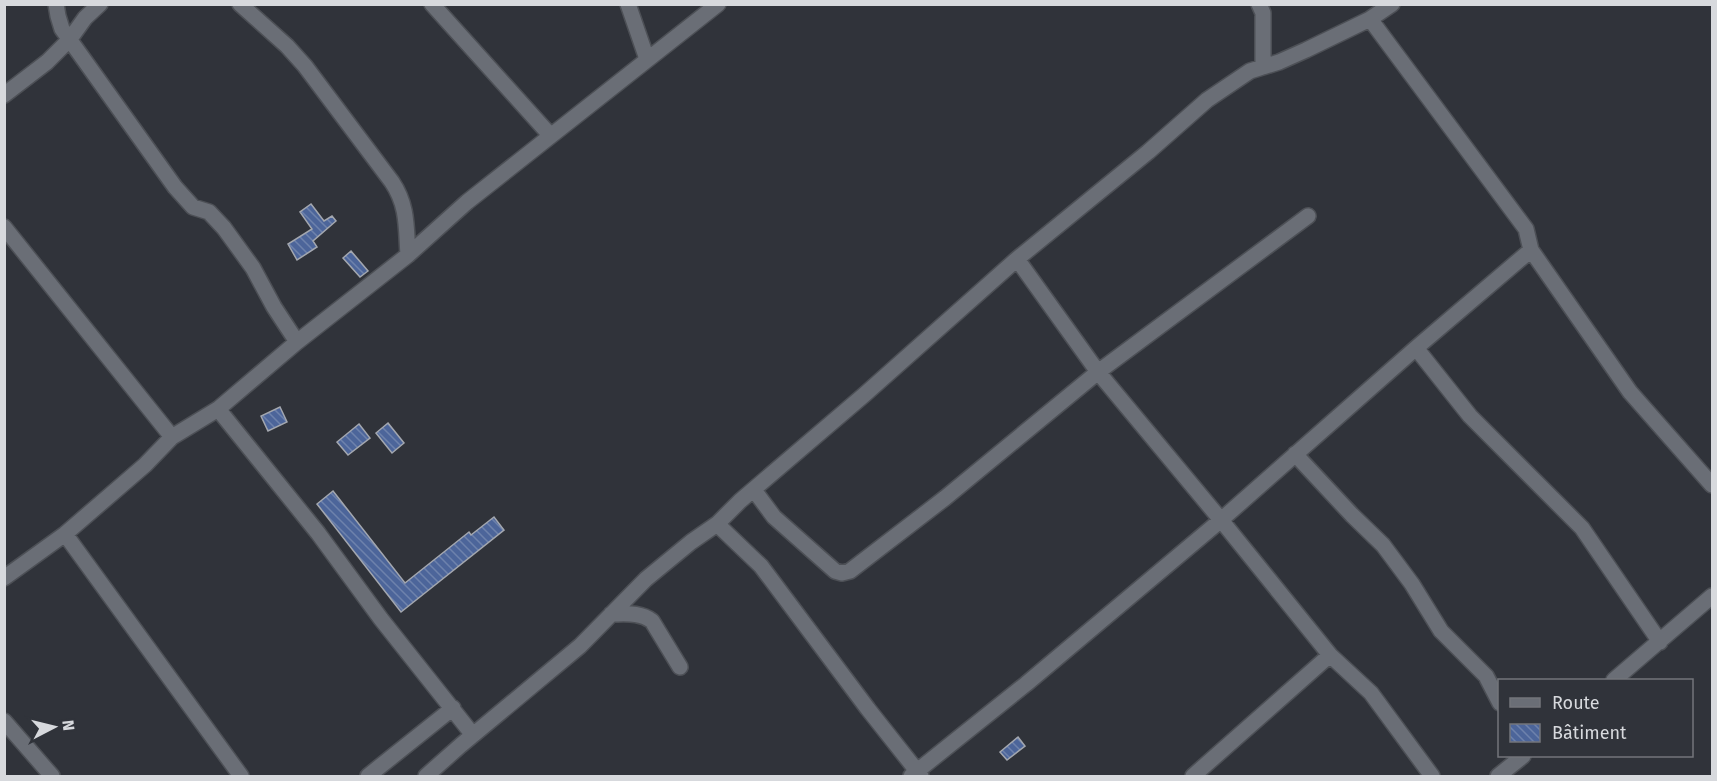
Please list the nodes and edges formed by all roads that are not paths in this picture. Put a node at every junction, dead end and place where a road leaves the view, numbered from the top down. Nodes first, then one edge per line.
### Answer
1 (56, 4) edge
2 (100, 4) edge
3 (240, 4) edge
4 (432, 4) edge
5 (628, 4) edge
6 (718, 4) edge
7 (1259, 4) edge
8 (1392, 4) edge
9 (1370, 19) junction
10 (70, 39) junction
11 (647, 59) junction
12 (1263, 67) junction
13 (4, 95) edge
14 (550, 135) junction
15 (1308, 216) dead end
16 (4, 227) edge
17 (1531, 250) junction
18 (408, 255) junction
19 (1017, 259) junction
20 (297, 342) junction
21 (1416, 348) junction
22 (1098, 372) junction
23 (218, 409) junction
24 (172, 437) junction
25 (1295, 454) junction
26 (1713, 485) edge
27 (754, 490) junction
28 (1221, 520) junction
29 (717, 524) junction
30 (65, 534) junction
31 (6, 571) edge
32 (1713, 596) edge
33 (611, 614) junction
34 (1660, 642) junction
35 (1330, 655) junction
36 (680, 667) dead end
37 (1616, 679) edge
38 (1498, 699) edge
39 (453, 708) junction
40 (4, 721) edge
41 (473, 735) junction
42 (1522, 757) edge
43 (916, 775) edge
44 (52, 777) edge
45 (241, 777) edge
46 (368, 777) edge
47 (426, 777) edge
48 (1193, 777) edge
49 (1432, 777) edge
50 (1498, 777) edge

1 - 10 street
2 - 10 street
3 - 18 street
4 - 14 street
5 - 11 street
6 - 11 street
7 - 12 street
8 - 9 street
9 - 12 street
9 - 17 street
10 - 13 street
10 - 20 street
11 - 14 street
12 - 19 street
14 - 18 street
15 - 22 street
16 - 24 street
17 - 21 street
17 - 26 street
18 - 20 street
19 - 22 street
19 - 27 street
20 - 23 street
21 - 25 street
21 - 34 street
22 - 27 street
22 - 28 street
23 - 24 street
23 - 39 street
24 - 30 street
25 - 28 street
25 - 38 street
27 - 29 street
28 - 35 street
28 - 43 street
29 - 33 street
29 - 43 street
30 - 31 street
30 - 45 street
32 - 34 street
33 - 36 street
33 - 41 street
34 - 37 street
35 - 48 street
35 - 49 street
39 - 41 street
39 - 46 street
40 - 44 street
41 - 47 street
42 - 50 street

